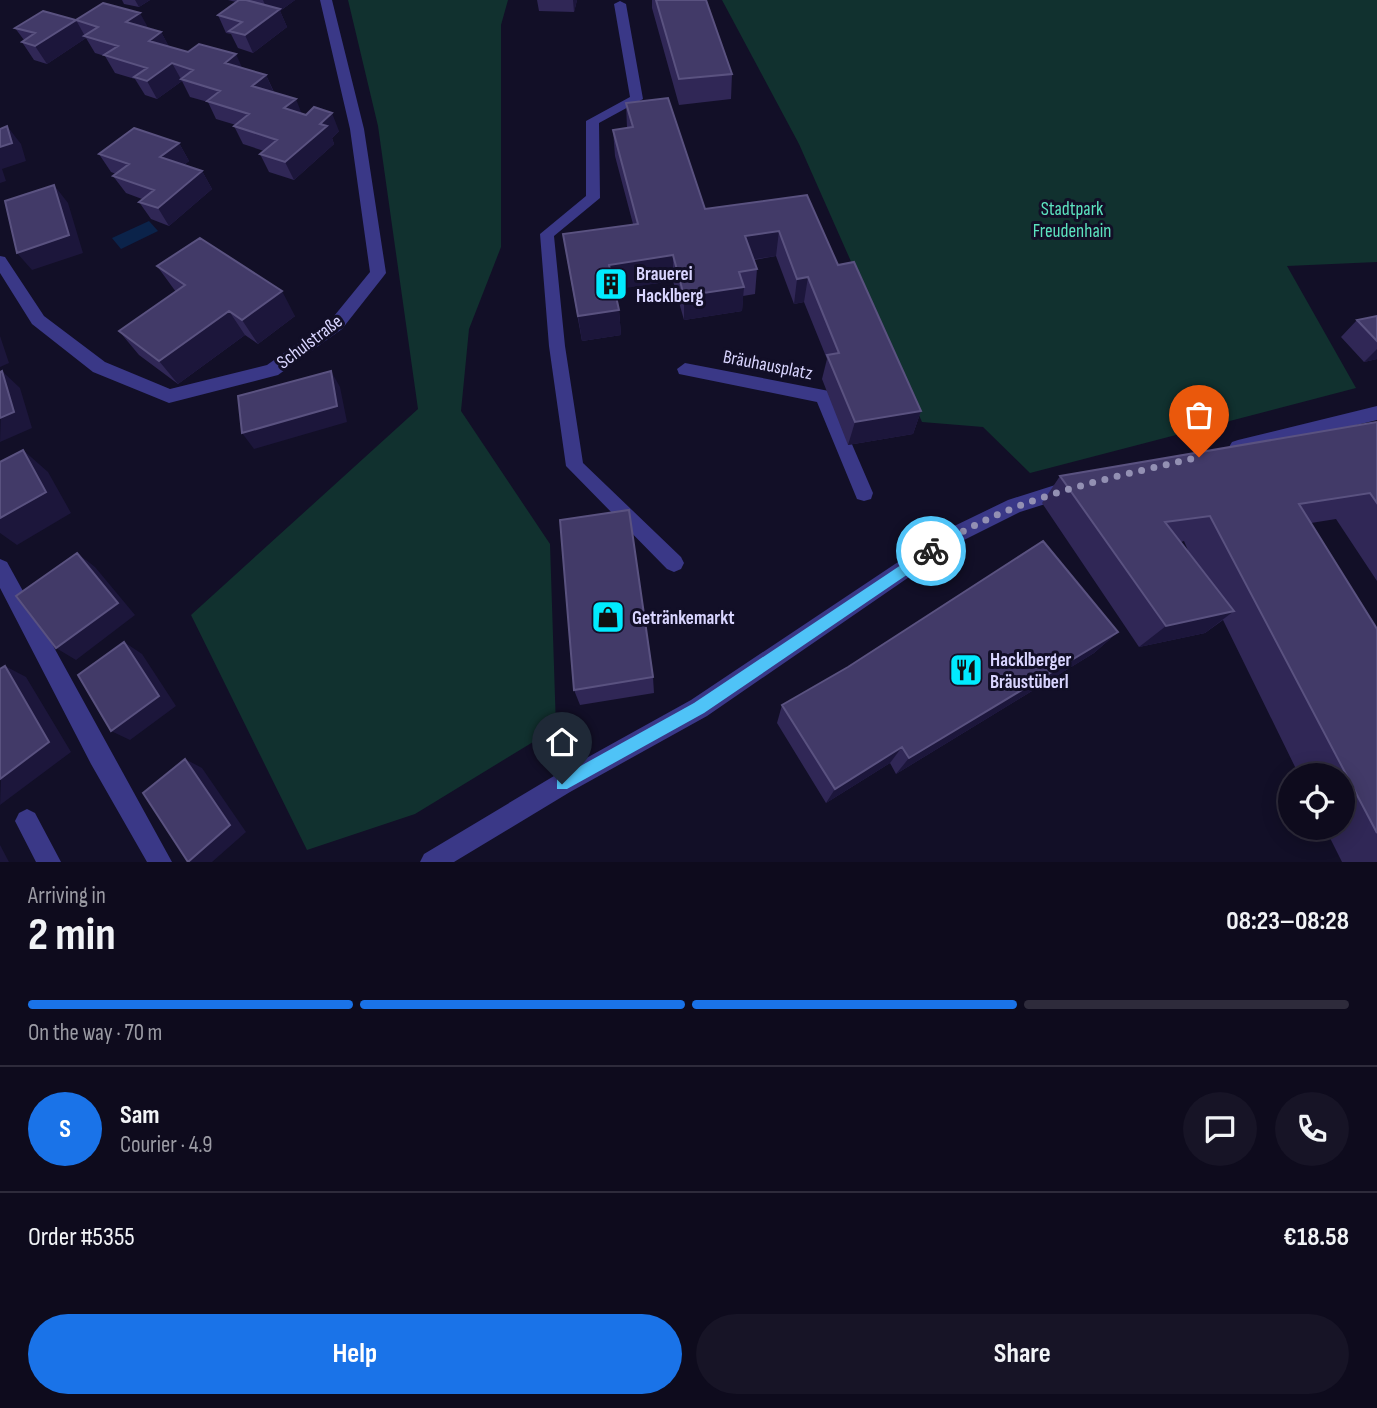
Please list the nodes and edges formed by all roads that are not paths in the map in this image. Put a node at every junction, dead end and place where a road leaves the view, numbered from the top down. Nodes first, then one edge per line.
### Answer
1 (326, 0) edge
2 (620, 4) dead end
3 (0, 261) edge
4 (685, 369) dead end
5 (1377, 413) edge
6 (1219, 452) edge
7 (1087, 484) edge
8 (864, 493) dead end
9 (674, 563) dead end
10 (0, 568) edge
11 (27, 821) dead end
12 (49, 862) edge
13 (160, 862) edge
14 (432, 862) edge

1 - 3 street, Schulstraße
2 - 9 street
4 - 8 street, Bräuhausplatz
5 - 6 street
7 - 14 street
10 - 13 street
11 - 12 street

